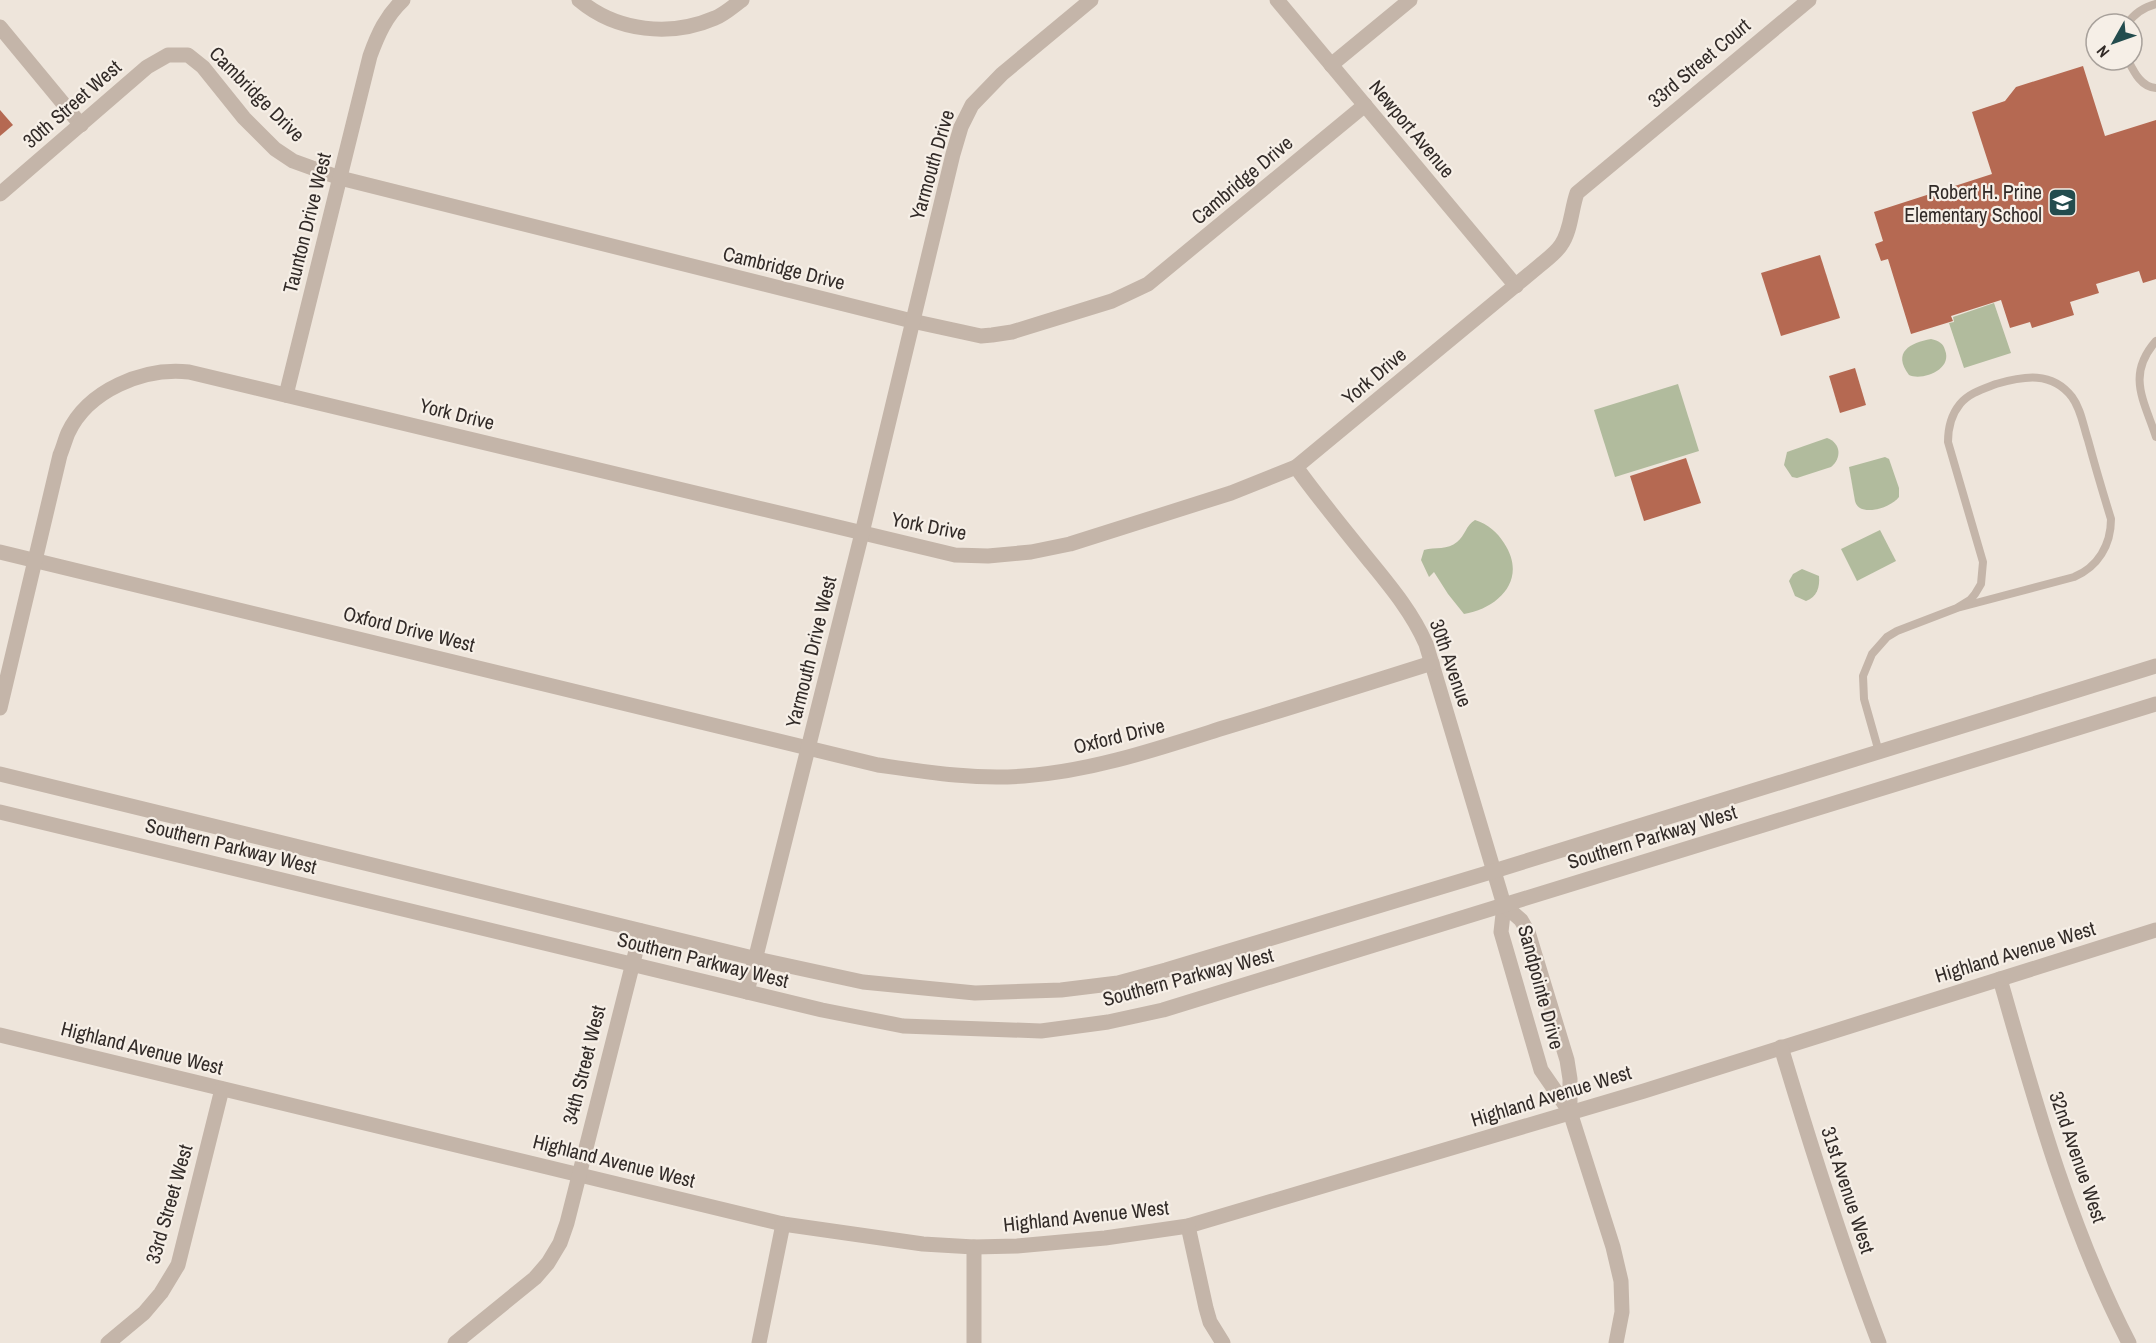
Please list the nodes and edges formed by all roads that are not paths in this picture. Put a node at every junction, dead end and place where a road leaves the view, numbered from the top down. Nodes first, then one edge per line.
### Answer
1 (403, 0) edge
2 (579, 0) edge
3 (742, 0) edge
4 (1091, 0) edge
5 (1277, 0) edge
6 (1410, 0) edge
7 (1809, 0) edge
8 (2156, 4) edge
9 (2138, 12) edge
10 (0, 27) edge
11 (177, 53) joint
12 (1331, 65) junction
13 (2135, 72) edge
14 (2156, 88) edge
15 (1365, 105) junction
16 (81, 125) junction
17 (1645, 136) joint
18 (340, 178) junction
19 (0, 194) edge
20 (1516, 286) junction
21 (912, 321) junction
22 (2156, 341) edge
23 (286, 395) junction
24 (2156, 437) edge
25 (1296, 467) junction
26 (862, 533) junction
27 (0, 552) edge
28 (35, 560) junction
29 (1957, 608) junction
30 (1432, 663) junction
31 (2156, 666) edge
32 (2156, 704) edge
33 (0, 708) edge
34 (809, 748) junction
35 (1879, 752) junction
36 (0, 774) edge
37 (0, 812) edge
38 (1494, 872) junction
39 (1504, 905) junction
40 (2156, 930) edge
41 (641, 931) junction
42 (757, 959) junction
43 (631, 964) junction
44 (2000, 979) junction
45 (747, 992) junction
46 (0, 1035) edge
47 (1781, 1047) junction
48 (222, 1089) junction
49 (1570, 1112) junction
50 (579, 1174) junction
51 (783, 1224) junction
52 (1188, 1226) junction
53 (974, 1247) junction
54 (108, 1343) edge
55 (455, 1343) edge
56 (759, 1343) edge
57 (974, 1343) edge
58 (1223, 1343) edge
59 (1616, 1343) edge
60 (1879, 1343) edge
61 (2129, 1343) edge

1 - 18 street, Taunton Drive West
2 - 3 street
4 - 21 street, Yarmouth Drive
5 - 12 street, Newport Avenue
6 - 12 street
7 - 17 street, 33rd Street Court
8 - 9 lane
10 - 16 street
11 - 16 street, 30th Street West
11 - 18 street, Cambridge Drive
12 - 15 street, Newport Avenue
13 - 14 lane
15 - 20 street, Newport Avenue
15 - 21 street, Cambridge Drive
16 - 19 street, 30th Street West
17 - 20 street, York Drive
18 - 21 street, Cambridge Drive
18 - 23 street, Taunton Drive West
20 - 25 street, York Drive
21 - 26 street, Yarmouth Drive West
22 - 24 lane
23 - 26 street, York Drive
23 - 28 street, York Drive
25 - 26 street, York Drive
25 - 30 street, 30th Avenue
26 - 34 street, Yarmouth Drive West
27 - 28 street, Oxford Drive West
28 - 33 street, York Drive
28 - 34 street, Oxford Drive West
29 - 29 lane
29 - 35 lane
30 - 34 street, Oxford Drive
30 - 38 street, 30th Avenue
31 - 35 street, Southern Parkway West
32 - 39 street, Southern Parkway West
34 - 42 street, Yarmouth Drive West
35 - 38 street, Southern Parkway West
36 - 41 street, Southern Parkway West
37 - 43 street, Southern Parkway West
38 - 39 street, 30th Avenue
38 - 42 street, Southern Parkway West
39 - 45 street, Southern Parkway West
39 - 49 street, Sandpointe Drive
39 - 49 street, Sandpointe Drive
40 - 44 street, Highland Avenue West
41 - 42 street, Southern Parkway West
41 - 43 street, 34th Street West
42 - 45 street, Yarmouth Drive West
43 - 45 street, Southern Parkway West
43 - 50 street, 34th Street West
44 - 47 street, Highland Avenue West
44 - 61 street, 32nd Avenue West
46 - 48 street, Highland Avenue West
47 - 49 street, Highland Avenue West
47 - 60 street, 31st Avenue West
48 - 50 street, Highland Avenue West
48 - 54 street, 33rd Street West
49 - 52 street, Highland Avenue West
49 - 59 street, Sandpointe Drive
50 - 51 street, Highland Avenue West
50 - 55 street, 34th Street West
51 - 53 street, Highland Avenue West
51 - 56 street
52 - 53 street, Highland Avenue West
52 - 58 street
53 - 57 street

